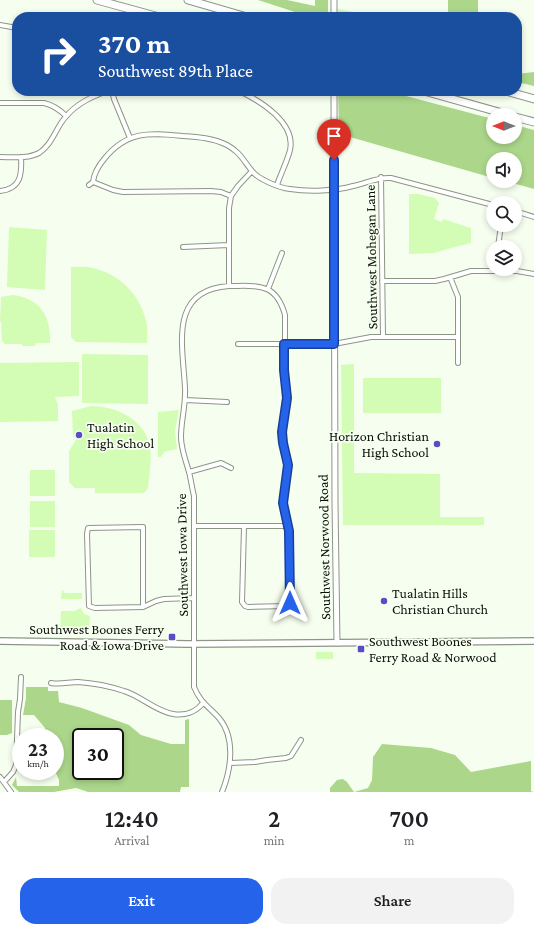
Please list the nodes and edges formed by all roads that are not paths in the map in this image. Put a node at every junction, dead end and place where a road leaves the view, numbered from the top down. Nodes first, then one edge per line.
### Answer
1 (97, 0) edge
2 (188, 0) edge
3 (334, 0) edge
4 (140, 12) edge
5 (230, 12) edge
6 (334, 12) edge
7 (0, 25) edge
8 (12, 27) edge
9 (93, 96) edge
10 (113, 96) edge
11 (250, 96) edge
12 (334, 96) edge
13 (442, 96) edge
14 (522, 96) edge
15 (534, 99) edge
16 (0, 103) edge
17 (486, 109) edge
18 (66, 116) junction
19 (522, 119) edge
20 (534, 122) edge
21 (130, 138) junction
22 (0, 157) edge
23 (21, 157) junction
24 (252, 171) junction
25 (381, 178) junction
26 (92, 182) junction
27 (89, 185) dead end
28 (278, 186) junction
29 (334, 190) junction
30 (0, 191) edge
31 (231, 196) junction
32 (486, 203) edge
33 (522, 214) edge
34 (534, 217) edge
35 (229, 245) junction
36 (183, 246) dead end
37 (282, 253) dead end
38 (486, 270) edge
39 (522, 272) edge
40 (534, 274) edge
41 (450, 277) junction
42 (382, 281) junction
43 (229, 286) junction
44 (268, 289) junction
45 (383, 337) junction
46 (458, 337) junction
47 (238, 344) dead end
48 (284, 344) junction
49 (334, 344) junction
50 (458, 363) dead end
51 (186, 400) junction
52 (227, 402) dead end
53 (231, 468) dead end
54 (189, 472) junction
55 (194, 526) junction
56 (288, 526) junction
57 (244, 527) junction
58 (194, 598) junction
59 (143, 607) junction
60 (0, 641) edge
61 (534, 641) edge
62 (337, 643) junction
63 (194, 644) junction
64 (21, 677) dead end
65 (51, 683) dead end
66 (203, 703) junction
67 (301, 740) dead end
68 (230, 763) junction
69 (0, 777) edge
70 (4, 782) junction
71 (11, 792) edge
72 (222, 792) edge

1 - 4 highway
2 - 5 highway
3 - 6 street
7 - 8 street
9 - 18 street
10 - 21 street
11 - 28 street
12 - 29 street, Southwest Norwood Road
13 - 17 highway
14 - 15 highway
16 - 18 street
18 - 23 street
19 - 20 highway
21 - 24 street
21 - 26 street
22 - 23 street
23 - 30 street
24 - 28 street
24 - 31 street
25 - 29 street
25 - 32 street
25 - 42 street, Southwest Mohegan Lane
26 - 27 street
26 - 31 street
28 - 29 street
29 - 49 street, Southwest Norwood Road
31 - 35 street
33 - 34 street
35 - 36 street
35 - 43 street
37 - 44 street
38 - 41 street
39 - 40 street
41 - 42 street
41 - 46 street
42 - 45 street, Southwest Mohegan Lane
43 - 44 street, Southwest Iowa Drive
43 - 51 street, Southwest Iowa Drive
44 - 48 street
45 - 46 street
45 - 49 street
46 - 50 street
47 - 48 street
48 - 49 street
48 - 56 street
49 - 62 street, Southwest Norwood Road
51 - 52 street
51 - 54 street, Southwest Iowa Drive
53 - 54 street
54 - 55 street, Southwest Iowa Drive
55 - 57 street
55 - 58 street, Southwest Iowa Drive
56 - 57 street
56 - 57 street
58 - 59 street
58 - 63 street, Southwest Iowa Drive
59 - 59 street
60 - 63 main road
61 - 62 main road
62 - 63 main road
63 - 66 street, Southwest Iowa Drive
64 - 70 street
65 - 66 street
66 - 68 street, Southwest Iowa Drive
67 - 68 street
68 - 72 street, Southwest Iowa Drive
69 - 70 street
70 - 71 street

